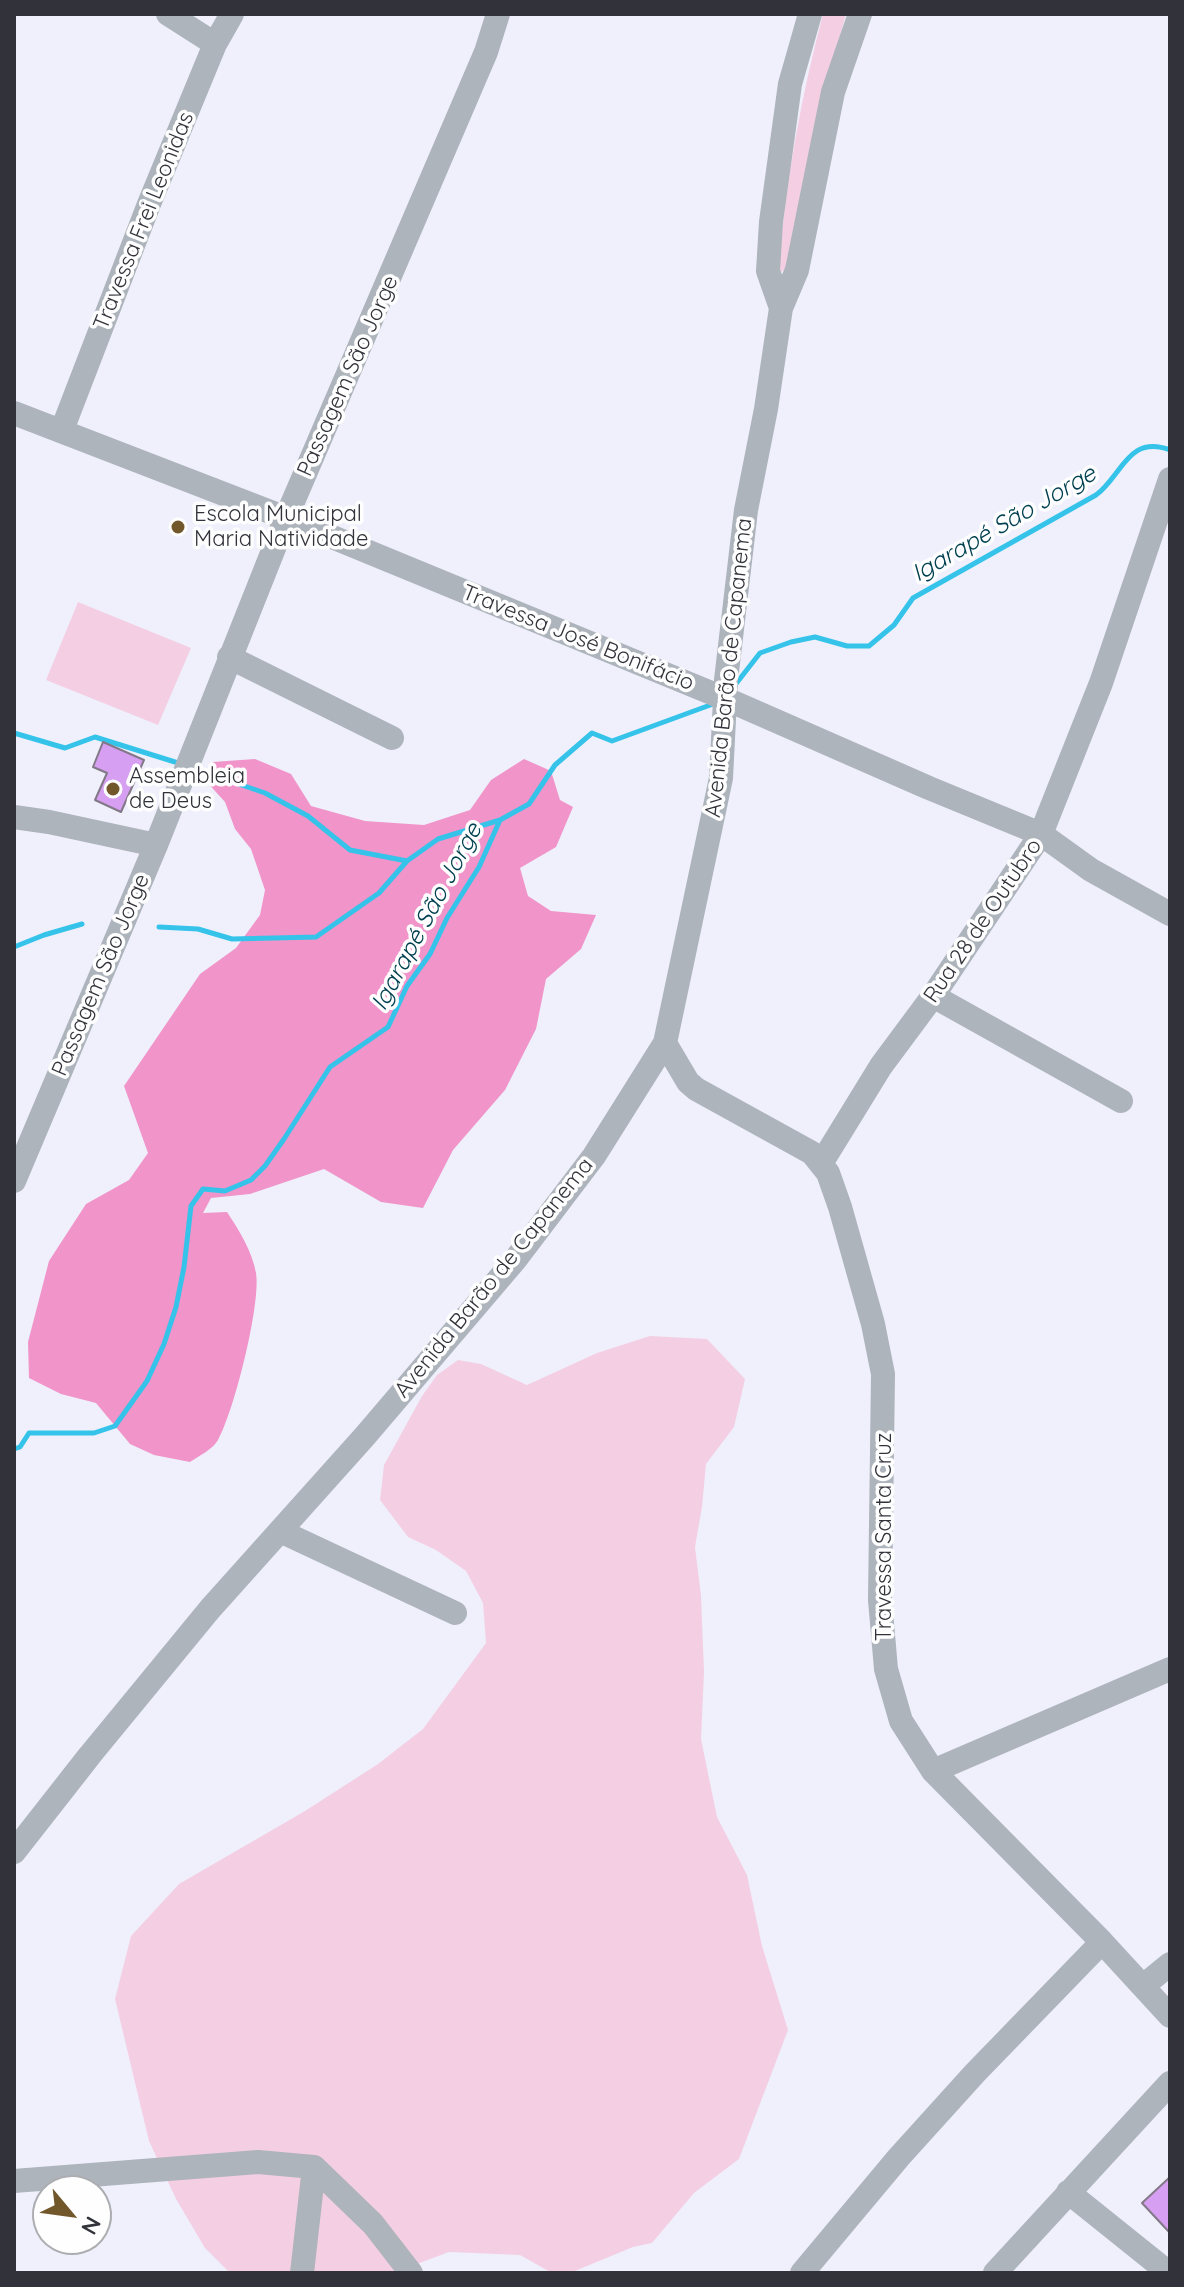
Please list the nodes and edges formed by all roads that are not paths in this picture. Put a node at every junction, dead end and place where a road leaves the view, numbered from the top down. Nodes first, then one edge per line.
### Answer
1 (168, 14) edge
2 (232, 14) edge
3 (498, 14) edge
4 (810, 14) edge
5 (860, 14) edge
6 (215, 44) junction
7 (781, 308) junction
8 (14, 413) edge
9 (62, 430) junction
10 (1170, 479) edge
11 (286, 518) junction
12 (229, 657) junction
13 (726, 699) junction
14 (392, 738) dead end
15 (14, 817) edge
16 (1041, 834) junction
17 (156, 845) junction
18 (1170, 914) edge
19 (933, 996) junction
20 (665, 1043) junction
21 (1121, 1101) dead end
22 (822, 1162) junction
23 (14, 1181) edge
24 (280, 1531) junction
25 (455, 1613) dead end
26 (1170, 1669) edge
27 (933, 1771) junction
28 (14, 1852) edge
29 (1102, 1942) junction
30 (1170, 1964) edge
31 (1143, 1986) junction
32 (1170, 2016) edge
33 (1170, 2083) edge
34 (314, 2167) junction
35 (14, 2181) edge
36 (1068, 2192) junction
37 (302, 2273) edge
38 (411, 2273) edge
39 (802, 2273) edge
40 (995, 2273) edge
41 (1169, 2273) edge

1 - 6 street
2 - 6 street, Travessa Frei Leonidas
3 - 11 street, Passagem São Jorge
4 - 7 street, Avenida Barão de Capanema
5 - 7 street, Avenida Barão de Capanema
6 - 9 street, Travessa Frei Leonidas
7 - 13 street, Avenida Barão de Capanema
8 - 9 street, Travessa José Bonifácio
9 - 11 street, Travessa José Bonifácio
10 - 16 street, Rua 28 de Outubro
11 - 12 street, Passagem São Jorge
11 - 13 street, Travessa José Bonifácio
12 - 14 street
12 - 17 street, Passagem São Jorge
13 - 16 street, Travessa José Bonifácio
13 - 20 street, Avenida Barão de Capanema
15 - 17 street
16 - 18 street, Travessa José Bonifácio
16 - 19 street, Rua 28 de Outubro
17 - 23 street, Passagem São Jorge
19 - 21 street
19 - 22 street, Rua 28 de Outubro
20 - 22 street
20 - 24 street, Avenida Barão de Capanema
22 - 27 street, Travessa Santa Cruz
24 - 25 street
24 - 28 street, Avenida Barão de Capanema
26 - 27 street
27 - 29 street, Travessa Santa Cruz
29 - 31 street, Travessa Santa Cruz
29 - 39 street
30 - 31 street
31 - 32 street, Travessa Santa Cruz
33 - 36 street
34 - 35 street
34 - 37 street
34 - 38 street
36 - 40 street
36 - 41 street

